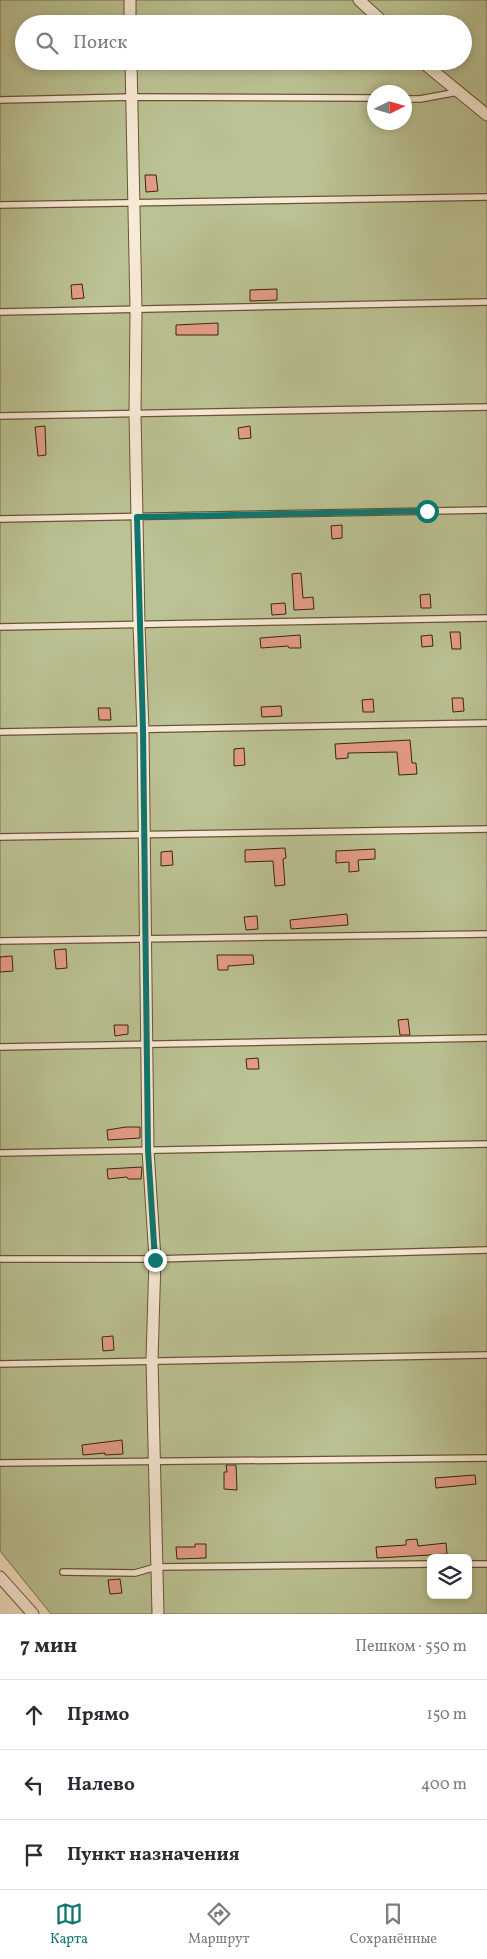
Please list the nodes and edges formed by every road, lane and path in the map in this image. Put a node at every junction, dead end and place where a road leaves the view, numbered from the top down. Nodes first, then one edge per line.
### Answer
1 (130, 0) edge
2 (359, 0) edge
3 (130, 15) edge
4 (375, 15) edge
5 (131, 70) edge
6 (432, 70) edge
7 (458, 92) junction
8 (132, 97) junction
9 (367, 98) edge
10 (412, 99) edge
11 (0, 100) edge
12 (486, 111) edge
13 (487, 198) edge
14 (134, 203) junction
15 (0, 205) edge
16 (487, 302) edge
17 (136, 309) junction
18 (0, 312) edge
19 (487, 407) edge
20 (134, 413) junction
21 (0, 416) edge
22 (487, 510) edge
23 (137, 517) junction
24 (0, 518) edge
25 (487, 618) edge
26 (139, 625) junction
27 (0, 627) edge
28 (487, 723) edge
29 (143, 730) junction
30 (0, 732) edge
31 (487, 829) edge
32 (145, 834) junction
33 (0, 837) edge
34 (487, 934) edge
35 (146, 938) junction
36 (0, 941) edge
37 (487, 1038) edge
38 (148, 1045) junction
39 (0, 1047) edge
40 (487, 1144) edge
41 (148, 1150) junction
42 (0, 1153) edge
43 (487, 1250) edge
44 (0, 1259) edge
45 (155, 1260) junction
46 (487, 1354) edge
47 (152, 1360) junction
48 (0, 1364) edge
49 (487, 1458) edge
50 (154, 1462) junction
51 (0, 1463) edge
52 (427, 1564) edge
53 (472, 1564) edge
54 (487, 1564) edge
55 (156, 1567) junction
56 (63, 1572) dead end
57 (0, 1577) edge
58 (33, 1614) edge
59 (158, 1614) edge

1 - 3 street
2 - 4 street
5 - 8 street
6 - 7 street
7 - 10 lane
7 - 12 street
8 - 9 lane
8 - 11 lane
8 - 14 street
13 - 14 lane
14 - 15 lane
14 - 17 street
16 - 17 lane
17 - 18 lane
17 - 20 street
19 - 20 lane
20 - 21 lane
20 - 23 street
22 - 23 lane
23 - 24 lane
23 - 26 street
25 - 26 lane
26 - 27 lane
26 - 29 street
28 - 29 lane
29 - 30 lane
29 - 32 street
31 - 32 lane
32 - 33 lane
32 - 35 street
34 - 35 lane
35 - 36 lane
35 - 38 street
37 - 38 lane
38 - 39 lane
38 - 41 street
40 - 41 lane
41 - 42 lane
41 - 45 street
43 - 45 lane
44 - 45 lane
45 - 47 street
46 - 47 lane
47 - 48 lane
47 - 50 street
49 - 50 lane
50 - 51 lane
50 - 55 street
52 - 55 lane
53 - 54 lane
55 - 56 lane
55 - 59 street
57 - 58 street

